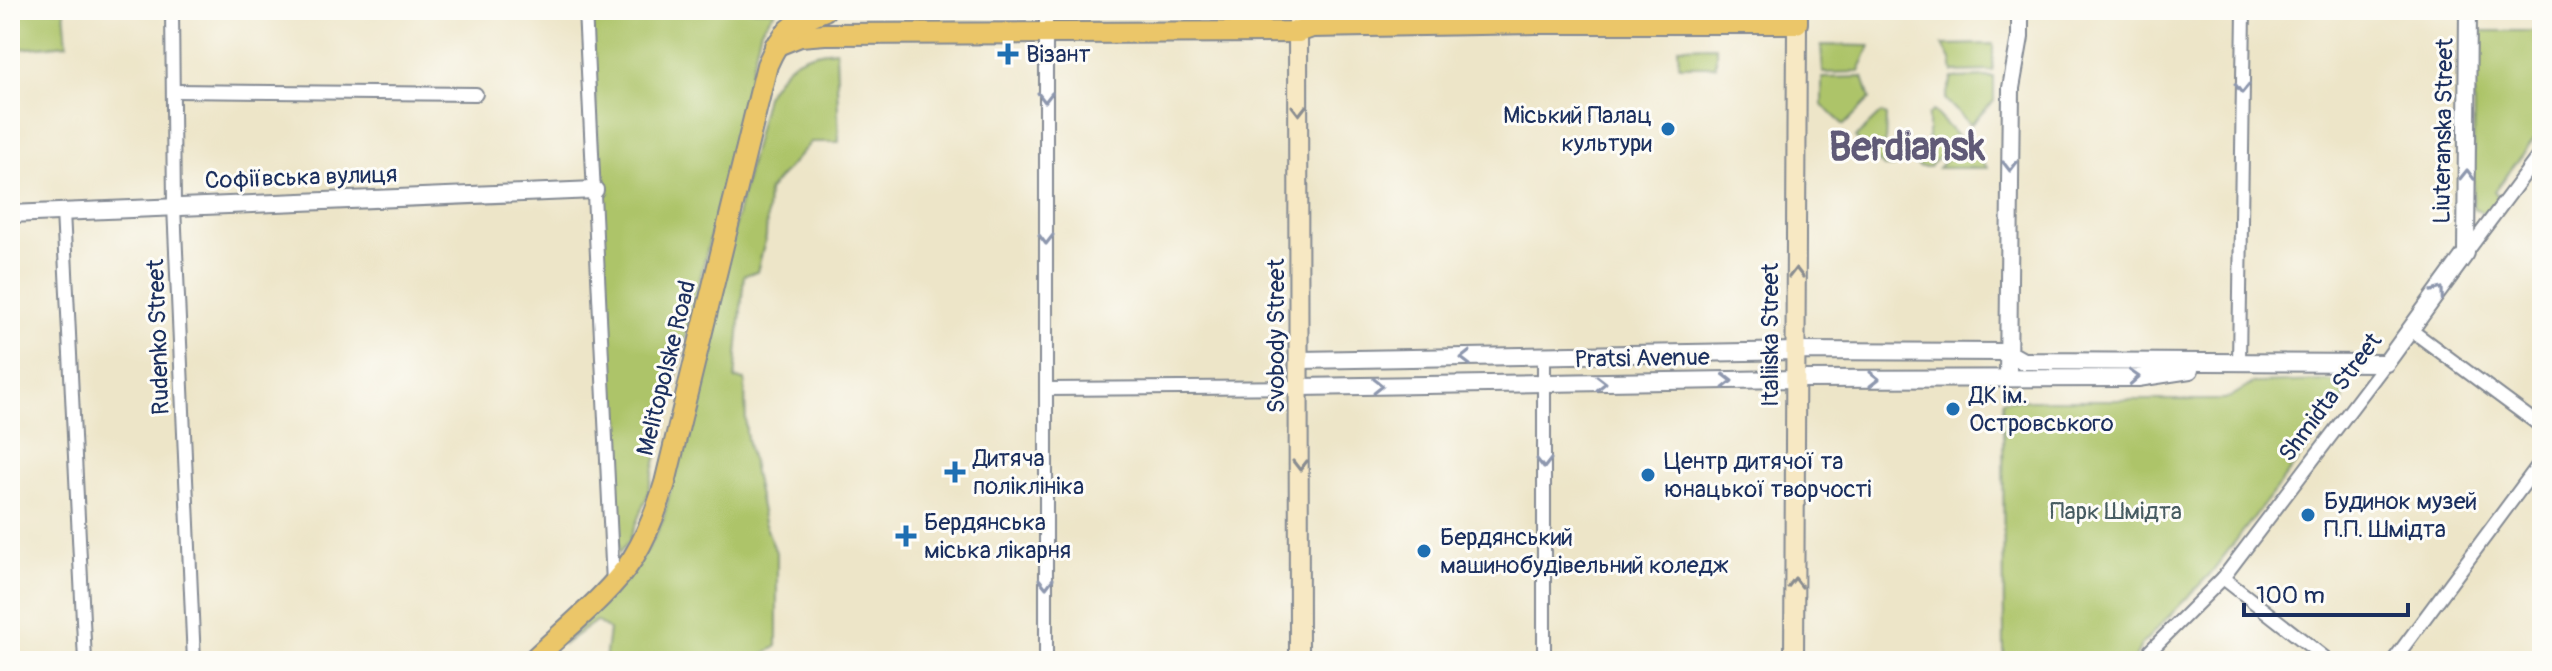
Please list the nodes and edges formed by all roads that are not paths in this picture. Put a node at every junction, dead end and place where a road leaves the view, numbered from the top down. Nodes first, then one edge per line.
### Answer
1 (172, 10) edge
2 (585, 10) edge
3 (825, 10) edge
4 (1046, 10) edge
5 (1298, 10) edge
6 (2020, 10) edge
7 (2244, 10) edge
8 (2468, 10) edge
9 (1545, 16) edge
10 (1797, 16) edge
11 (1046, 32) junction
12 (1298, 32) junction
13 (775, 46) junction
14 (174, 91) junction
15 (476, 94) dead end
16 (2542, 151) edge
17 (595, 190) junction
18 (174, 206) junction
19 (63, 211) junction
20 (10, 214) edge
21 (2466, 253) junction
22 (2411, 330) junction
23 (1796, 351) junction
24 (2007, 352) junction
25 (1544, 357) junction
26 (1300, 360) junction
27 (2239, 363) junction
28 (2386, 363) junction
29 (2008, 378) junction
30 (1796, 379) junction
31 (1544, 385) junction
32 (1300, 387) junction
33 (1046, 389) junction
34 (2542, 427) edge
35 (2542, 460) edge
36 (2223, 578) junction
37 (613, 583) junction
38 (85, 661) edge
39 (194, 661) edge
40 (532, 661) edge
41 (1046, 661) edge
42 (1299, 661) edge
43 (1544, 661) edge
44 (1794, 661) edge
45 (2145, 661) edge
46 (2329, 661) edge
47 (2393, 661) edge

1 - 14 street, Rudenko Street
2 - 17 street
3 - 13 main road
4 - 11 street
5 - 12 main road, Svobody Street
6 -> 24 street
7 -> 27 street
21 -> 8 street, Liuteranska Street
9 - 10 main road
9 - 12 main road
23 -> 10 main road, Italiiska Street
11 - 12 main road
11 - 13 main road
11 -> 33 street
12 -> 26 main road, Svobody Street
13 - 37 main road, Melitopolske Road
14 - 15 street
14 - 18 street, Rudenko Street
16 - 21 street, Shmidta Street
17 - 18 street, Софіївська вулиця
17 - 37 street
18 - 19 street, Софіївська вулиця
18 - 39 street, Rudenko Street
19 - 20 street, Софіївська вулиця
19 - 38 street
22 -> 21 street, Shmidta Street
22 - 28 street, Shmidta Street
22 - 34 street
23 - 24 street, Pratsi Avenue
23 - 25 street, Pratsi Avenue
23 - 30 main road, Italiiska Street
24 - 27 street, Pratsi Avenue
24 - 29 street
25 -> 26 street, Pratsi Avenue
25 - 31 street
26 - 32 main road, Svobody Street
27 - 28 street, Pratsi Avenue
29 -> 27 street, Pratsi Avenue
28 - 36 street, Shmidta Street
30 -> 29 street, Pratsi Avenue
31 -> 30 street, Pratsi Avenue
44 -> 30 main road, Italiiska Street
32 -> 31 street, Pratsi Avenue
31 -> 43 street
32 - 33 street, Pratsi Avenue
32 -> 42 main road, Svobody Street
33 -> 41 street
35 - 47 street
36 - 45 street, Shmidta Street
36 - 46 street
37 - 40 main road, Melitopolske Road

